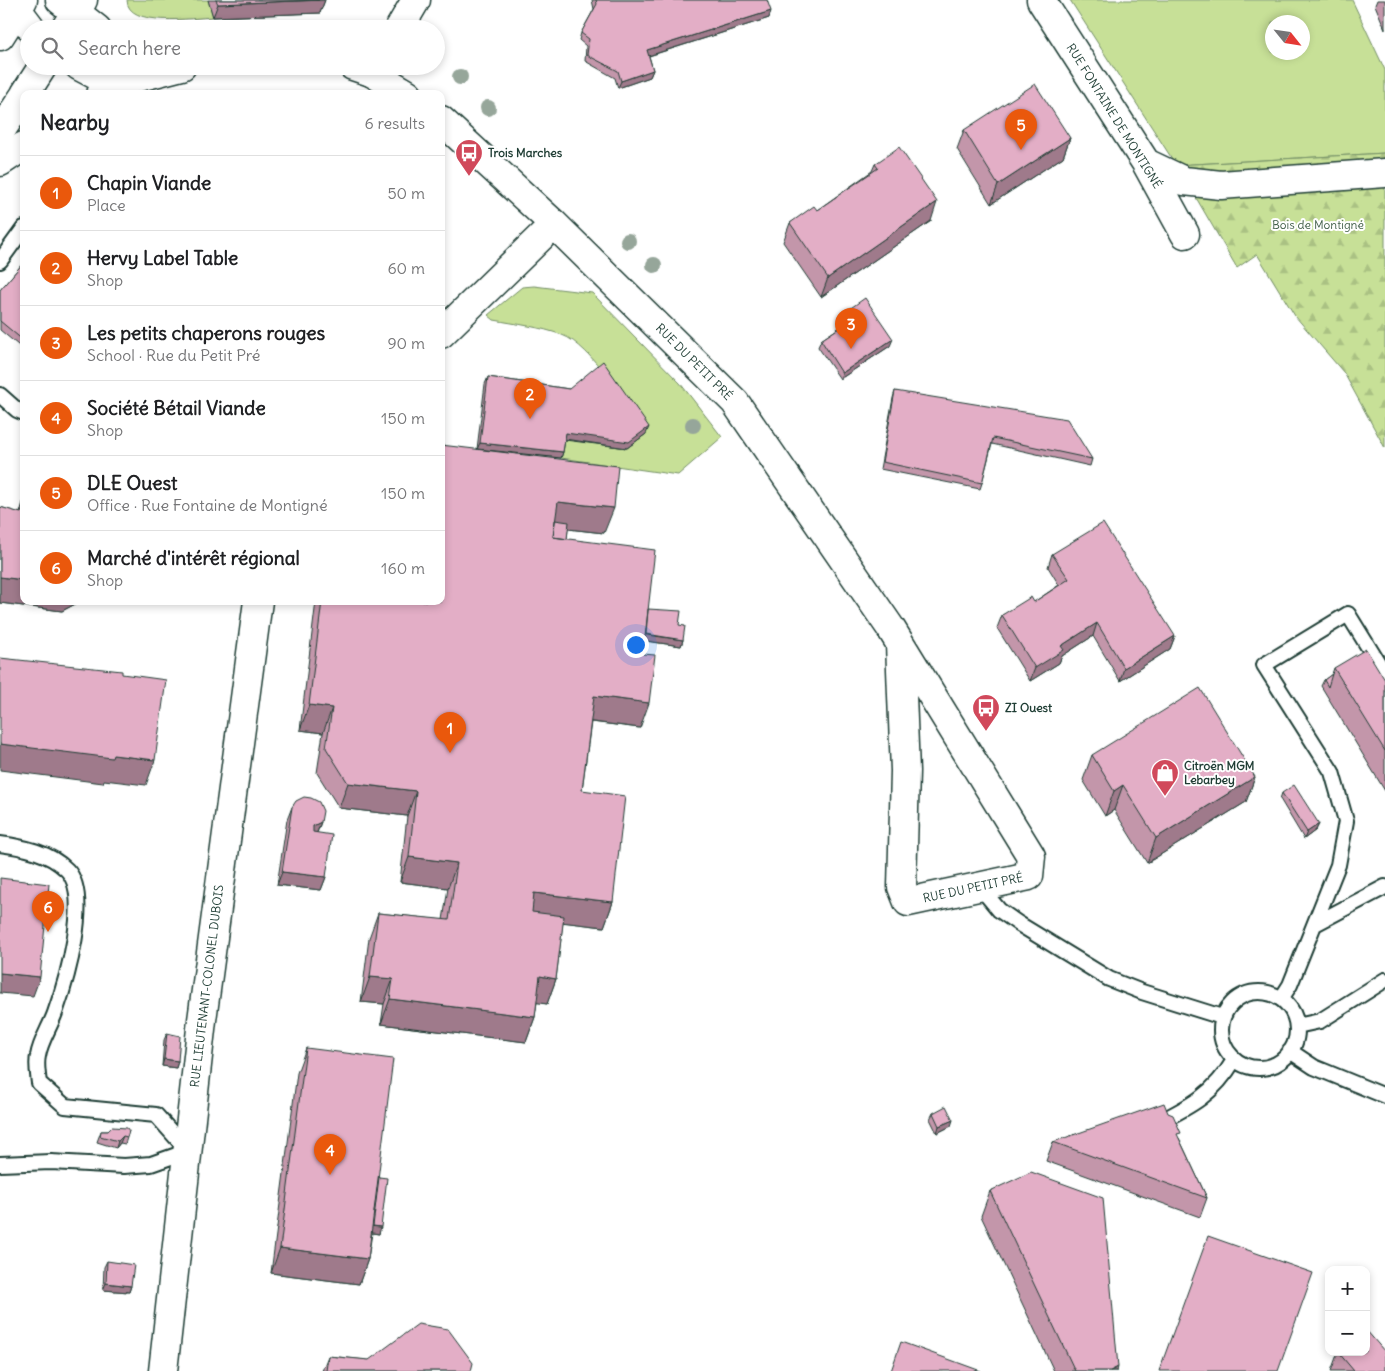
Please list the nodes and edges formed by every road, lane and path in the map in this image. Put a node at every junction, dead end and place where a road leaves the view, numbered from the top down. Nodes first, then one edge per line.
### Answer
1 (416, 0) edge
2 (1041, 0) edge
3 (21, 9) edge
4 (71, 10) edge
5 (85, 20) edge
6 (404, 20) edge
7 (0, 36) edge
8 (37, 75) edge
9 (96, 75) edge
10 (153, 75) edge
11 (377, 75) edge
12 (110, 88) edge
13 (27, 90) edge
14 (402, 90) edge
15 (20, 101) edge
16 (445, 124) edge
17 (0, 132) edge
18 (20, 149) edge
19 (0, 162) edge
20 (1146, 163) junction
21 (1385, 173) edge
22 (554, 224) junction
23 (20, 234) edge
24 (1185, 234) dead end
25 (0, 261) edge
26 (445, 330) edge
27 (0, 395) edge
28 (20, 411) edge
29 (257, 605) edge
30 (900, 644) junction
31 (1385, 674) edge
32 (0, 844) edge
33 (980, 886) junction
34 (1385, 887) edge
35 (1315, 924) junction
36 (1385, 980) edge
37 (1281, 999) junction
38 (1222, 1017) junction
39 (1297, 1026) junction
40 (1290, 1052) junction
41 (1234, 1060) junction
42 (1385, 1096) edge
43 (1156, 1123) edge
44 (188, 1151) junction
45 (0, 1164) edge
46 (163, 1371) edge

1 - 6 street
2 - 20 street, RUE FONTAINE DE MONTIGNÉ
3 - 7 street
4 - 5 street
8 - 13 street
9 - 12 street
10 - 12 street
11 - 14 street
15 - 17 street
16 - 22 street, RUE DU PETIT PRÉ
18 - 19 street
20 - 21 street
20 - 24 street, RUE FONTAINE DE MONTIGNÉ
22 - 26 street
22 - 30 street, RUE DU PETIT PRÉ
23 - 25 lane
27 - 28 lane
29 - 44 street, RUE LIEUTENANT-COLONEL DUBOIS
30 - 33 street, RUE DU PETIT PRÉ
30 - 33 street, RUE DU PETIT PRÉ
31 - 35 lane
32 - 44 lane
33 - 38 lane
34 - 35 lane
35 - 37 lane
36 - 39 lane
37 - 38 lane
37 - 39 lane
38 - 41 lane
39 - 40 lane
40 - 41 lane
40 - 42 lane
41 - 43 lane
44 - 45 lane
44 - 46 street, RUE LIEUTENANT-COLONEL DUBOIS

